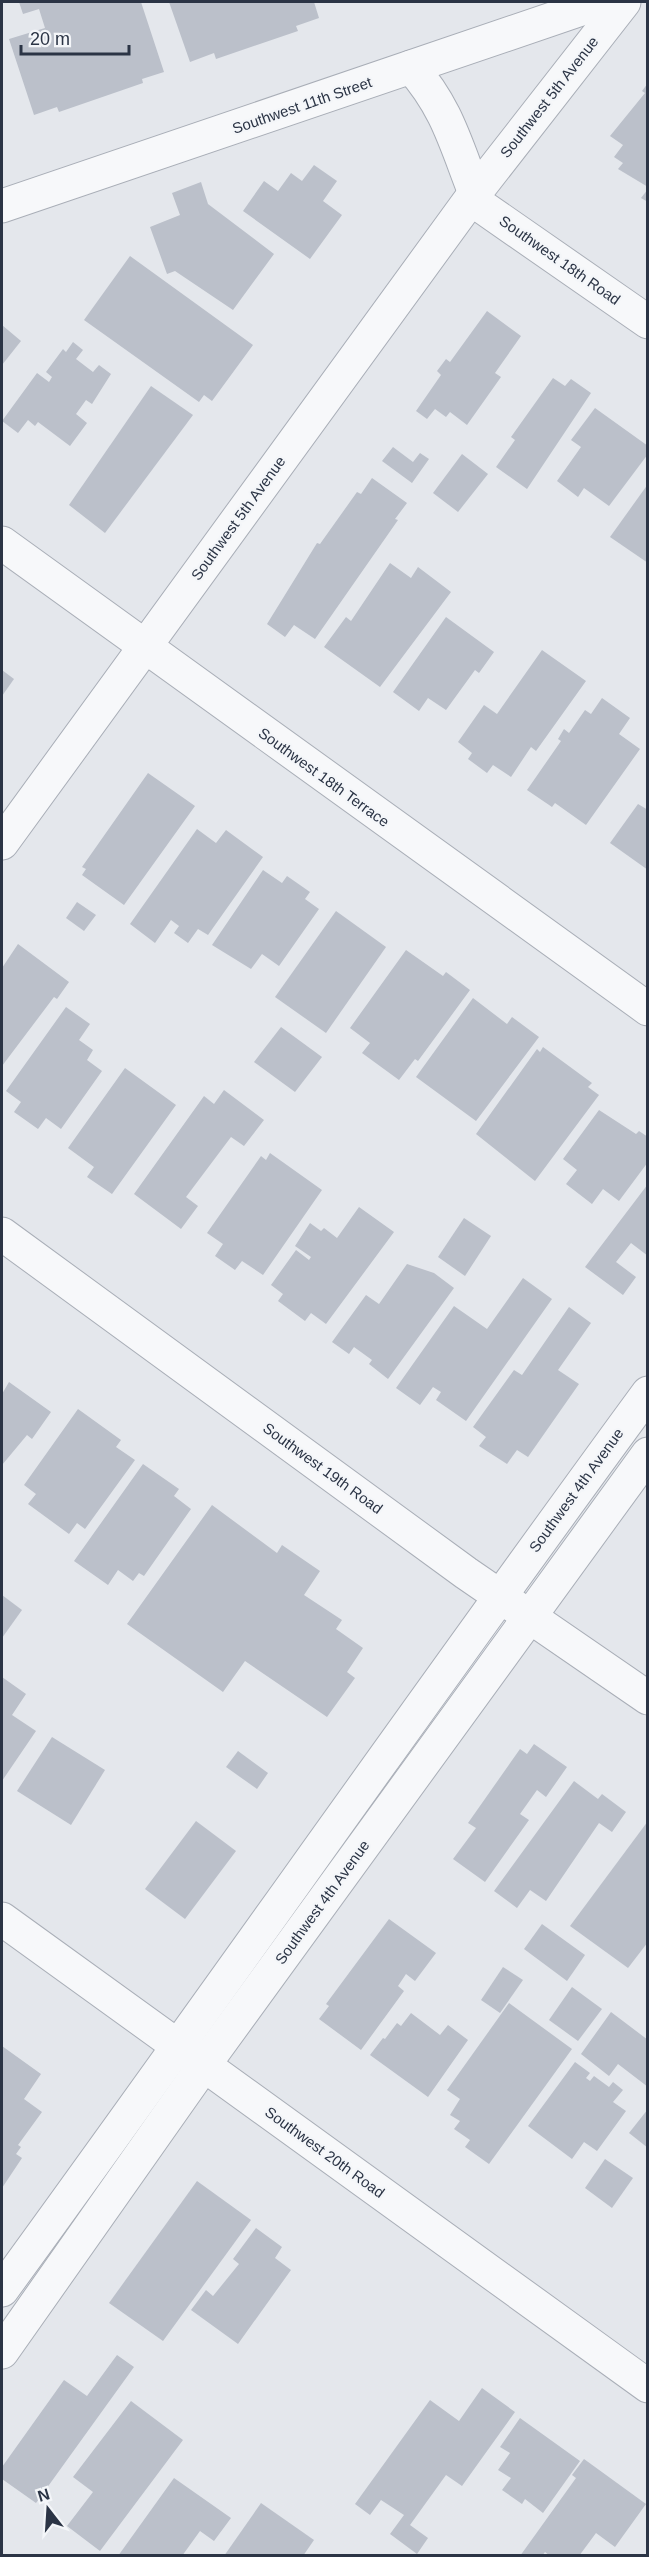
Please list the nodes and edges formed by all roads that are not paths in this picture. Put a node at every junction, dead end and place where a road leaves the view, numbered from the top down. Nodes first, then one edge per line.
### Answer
1 (602, 2) edge
2 (624, 2) edge
3 (411, 68) junction
4 (473, 196) junction
5 (2, 206) edge
6 (648, 322) edge
7 (2, 543) edge
8 (144, 647) junction
9 (2, 843) edge
10 (648, 1009) edge
11 (2, 1234) edge
12 (648, 1392) edge
13 (648, 1454) edge
14 (500, 1595) junction
15 (530, 1615) junction
16 (648, 1698) edge
17 (2, 1919) edge
18 (192, 2056) junction
19 (2, 2290) edge
20 (2, 2352) edge
21 (648, 2386) edge

1 - 3 street, Southwest 11th Street
2 - 4 street, Southwest 5th Avenue
3 - 4 street
3 - 5 street, Southwest 11th Street
4 - 6 street, Southwest 18th Road
4 - 8 street, Southwest 5th Avenue
7 - 8 street, Southwest 18th Terrace
8 - 9 street, Southwest 5th Avenue
8 - 10 street, Southwest 18th Terrace
11 - 14 street, Southwest 19th Road
12 - 14 street, Southwest 4th Avenue
13 - 15 street, Southwest 4th Avenue
14 - 15 street, Southwest 19th Road
14 - 18 street, Southwest 4th Avenue
15 - 16 street, Southwest 19th Road
15 - 18 street, Southwest 4th Avenue
17 - 18 street, Southwest 20th Road
18 - 19 street, Southwest 4th Avenue
18 - 20 street, Southwest 4th Avenue
18 - 21 street, Southwest 20th Road

